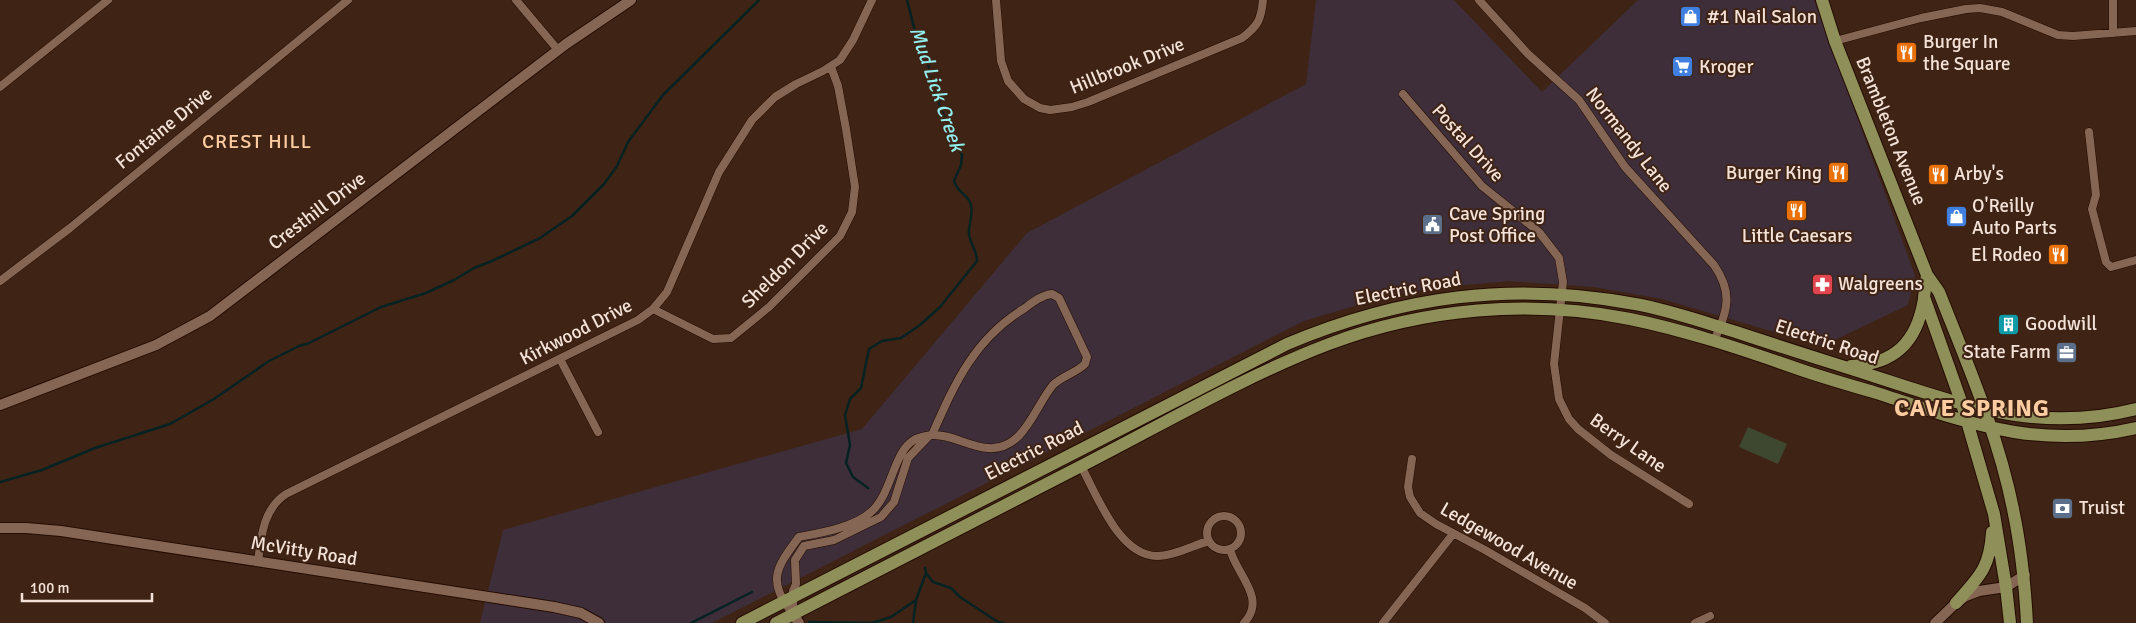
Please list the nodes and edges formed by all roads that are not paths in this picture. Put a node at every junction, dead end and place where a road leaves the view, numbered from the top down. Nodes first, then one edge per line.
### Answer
1 (108, 0) edge
2 (348, 0) edge
3 (516, 0) edge
4 (631, 0) edge
5 (872, 0) edge
6 (996, 0) edge
7 (1263, 0) edge
8 (1479, 0) edge
9 (1822, 0) edge
10 (2113, 0) edge
11 (2136, 31) edge
12 (2113, 33) junction
13 (1835, 41) junction
14 (558, 50) junction
15 (831, 67) junction
16 (0, 86) edge
17 (1402, 94) dead end
18 (2089, 132) dead end
19 (2136, 260) edge
20 (1927, 275) junction
21 (0, 281) edge
22 (1562, 294) junction
23 (1924, 297) junction
24 (653, 309) junction
25 (1561, 310) junction
26 (1720, 327) junction
27 (1714, 341) junction
28 (560, 359) junction
29 (1843, 366) junction
30 (1962, 404) junction
31 (0, 405) edge
32 (2136, 409) edge
33 (1985, 410) junction
34 (1967, 423) junction
35 (1991, 428) junction
36 (2136, 428) edge
37 (598, 432) dead end
38 (932, 435) junction
39 (1412, 459) dead end
40 (1081, 466) junction
41 (1689, 504) dead end
42 (1994, 514) junction
43 (0, 528) edge
44 (1453, 534) junction
45 (1209, 541) junction
46 (1230, 549) junction
47 (258, 562) junction
48 (2024, 575) junction
49 (2006, 587) junction
50 (788, 598) junction
51 (1956, 603) junction
52 (1710, 616) dead end
53 (796, 619) edge
54 (599, 623) edge
55 (742, 623) edge
56 (776, 623) edge
57 (1244, 623) edge
58 (1383, 623) edge
59 (1605, 623) edge
60 (1695, 623) edge
61 (1935, 623) edge
62 (2010, 623) edge
63 (2027, 623) edge

1 - 16 street
2 - 21 street, Fontaine Drive
3 - 14 street
4 - 14 street, Cresthill Drive
5 - 15 street, Kirkwood Drive
6 - 7 street, Hillbrook Drive
8 - 26 street, Normandy Lane
9 - 13 main road, Brambleton Avenue
10 - 12 street
11 - 12 street
12 - 13 street
13 - 20 main road, Brambleton Avenue
14 - 31 street, Cresthill Drive
15 - 24 street, Kirkwood Drive
15 - 24 street, Sheldon Drive
17 - 22 street, Postal Drive
18 - 19 street
20 - 23 main road, Brambleton Avenue
20 - 33 main road, Brambleton Avenue
22 - 25 street, Postal Drive
22 - 26 main road, Electric Road
22 - 50 main road, Electric Road
23 - 29 main road
23 - 30 main road, Brambleton Avenue
24 - 28 street, Kirkwood Drive
25 - 27 main road, Electric Road
25 - 40 main road, Electric Road
25 - 41 street, Berry Lane
26 - 27 street, Normandy Lane
26 - 29 main road, Electric Road
27 - 34 main road, Electric Road
28 - 37 street
28 - 47 street, Kirkwood Drive
29 - 30 main road, Electric Road
30 - 33 main road, Electric Road
30 - 34 main road, Brambleton Avenue
32 - 33 main road, Electric Road
33 - 35 main road, Brambleton Avenue
34 - 35 main road, Electric Road
34 - 42 main road, Brambleton Avenue
35 - 36 main road, Electric Road
35 - 48 main road, Brambleton Avenue
38 - 38 street
38 - 50 street
38 - 50 street
39 - 44 street, Ledgewood Avenue
40 - 45 street
40 - 53 main road, Electric Road
42 - 49 main road, Brambleton Avenue
42 - 51 main road
43 - 47 street, McVitty Road
44 - 58 street
44 - 59 street, Ledgewood Avenue
45 - 46 street
45 - 46 street
46 - 57 street
47 - 54 street, McVitty Road
48 - 49 street
48 - 63 main road, Brambleton Avenue
49 - 51 street
49 - 62 main road, Brambleton Avenue
50 - 53 street
50 - 55 main road, Electric Road
51 - 61 street
52 - 60 street
53 - 56 main road, Electric Road

